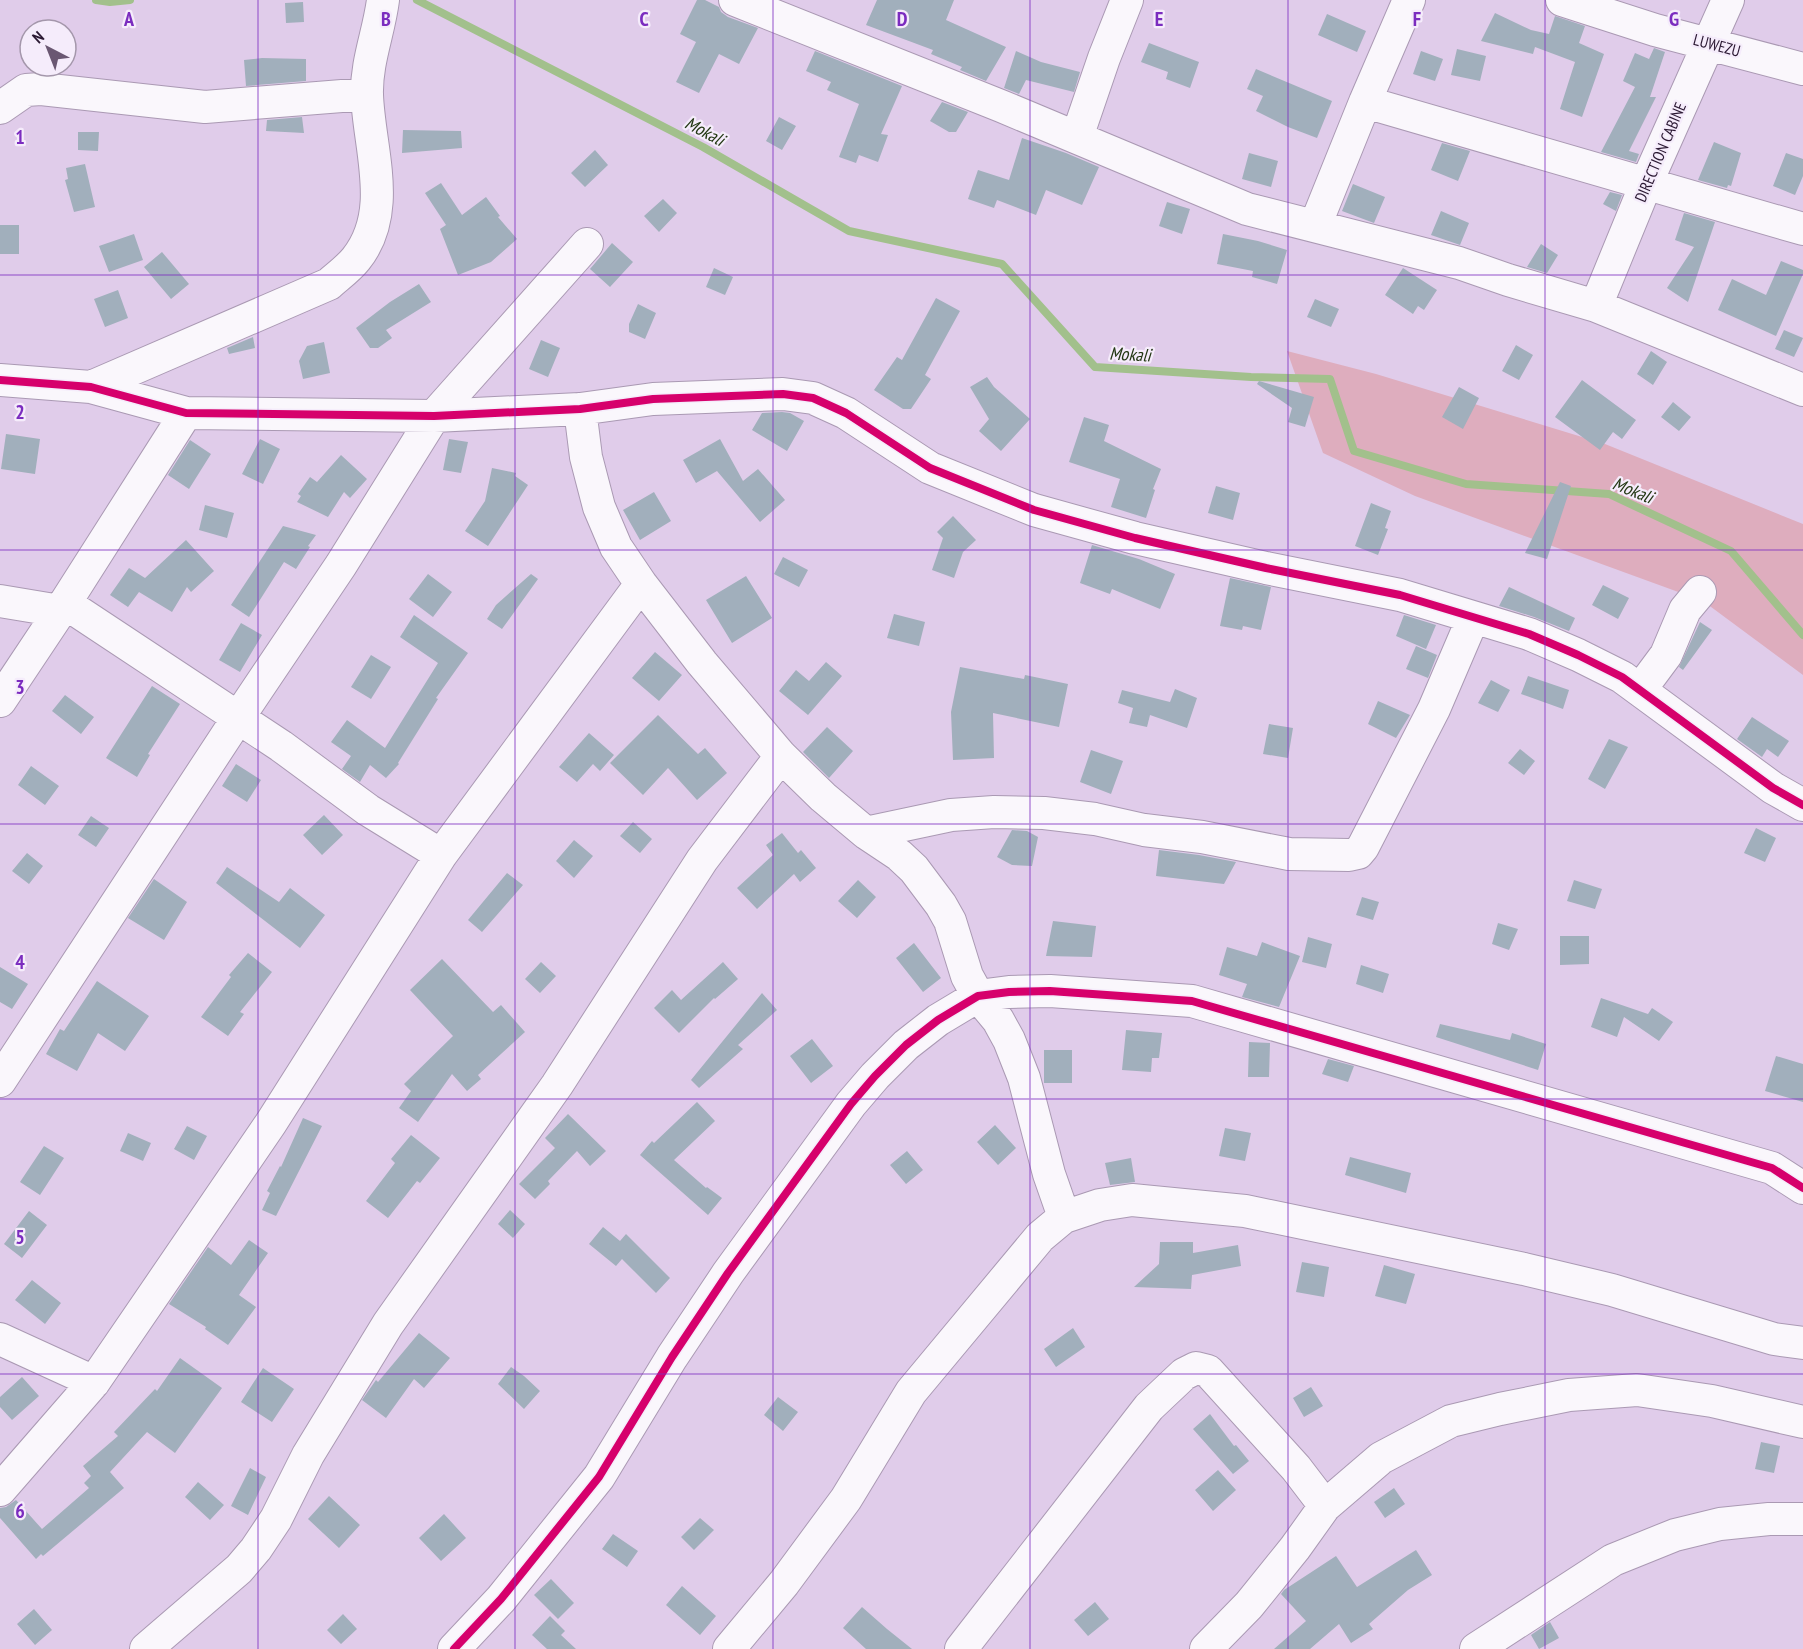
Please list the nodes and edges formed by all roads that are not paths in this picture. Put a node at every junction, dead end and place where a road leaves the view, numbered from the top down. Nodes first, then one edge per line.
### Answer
1 (735, 0) edge
2 (1128, 0) edge
3 (1409, 0) edge
4 (1562, 0) edge
5 (1728, 0) edge
6 (382, 8) edge
7 (1708, 42) junction
8 (1803, 69) edge
9 (367, 94) junction
10 (1365, 102) junction
11 (0, 108) edge
12 (1077, 138) junction
13 (1646, 184) junction
14 (1315, 226) junction
15 (1803, 229) edge
16 (587, 244) dead end
17 (1596, 306) junction
18 (0, 380) edge
19 (91, 387) junction
20 (1803, 390) edge
21 (580, 409) junction
22 (186, 413) junction
23 (434, 416) junction
24 (641, 584) junction
25 (1700, 592) dead end
26 (0, 602) edge
27 (63, 607) junction
28 (1473, 618) junction
29 (1640, 690) junction
30 (0, 701) edge
31 (238, 718) junction
32 (781, 756) junction
33 (1803, 805) edge
34 (866, 833) junction
35 (441, 855) junction
36 (978, 996) junction
37 (0, 1081) edge
38 (1803, 1188) edge
39 (1065, 1217) junction
40 (0, 1339) edge
41 (1803, 1343) edge
42 (94, 1382) junction
43 (1803, 1422) edge
44 (0, 1490) edge
45 (1324, 1506) junction
46 (1803, 1519) edge
47 (146, 1649) edge
48 (454, 1649) edge
49 (729, 1649) edge
50 (961, 1649) edge
51 (1206, 1649) edge
52 (1476, 1649) edge

1 - 12 street
2 - 12 street
3 - 10 street
4 - 7 street, LUWEZU
5 - 7 street, DIRECTION CABINE
6 - 9 street
7 - 8 street, LUWEZU
7 - 13 street, DIRECTION CABINE
9 - 11 street
9 - 19 street
10 - 13 street
10 - 14 street
12 - 14 street
13 - 15 street
13 - 17 street, DIRECTION CABINE
14 - 17 street
16 - 23 street
17 - 20 street
18 - 19 street
19 - 22 street
21 - 23 street
21 - 24 street
21 - 28 street
22 - 23 street
22 - 27 street
23 - 31 street
24 - 32 street
24 - 35 street
25 - 29 street
26 - 27 street
27 - 30 street
27 - 31 street
28 - 29 street
28 - 34 street
29 - 33 street
31 - 35 street
31 - 37 street
32 - 34 street
32 - 47 street
34 - 36 street
35 - 42 street
36 - 38 street
36 - 39 street
36 - 48 street
39 - 41 street
39 - 49 street
40 - 42 street
42 - 44 street
43 - 45 street
45 - 50 street
45 - 51 street
46 - 52 street

